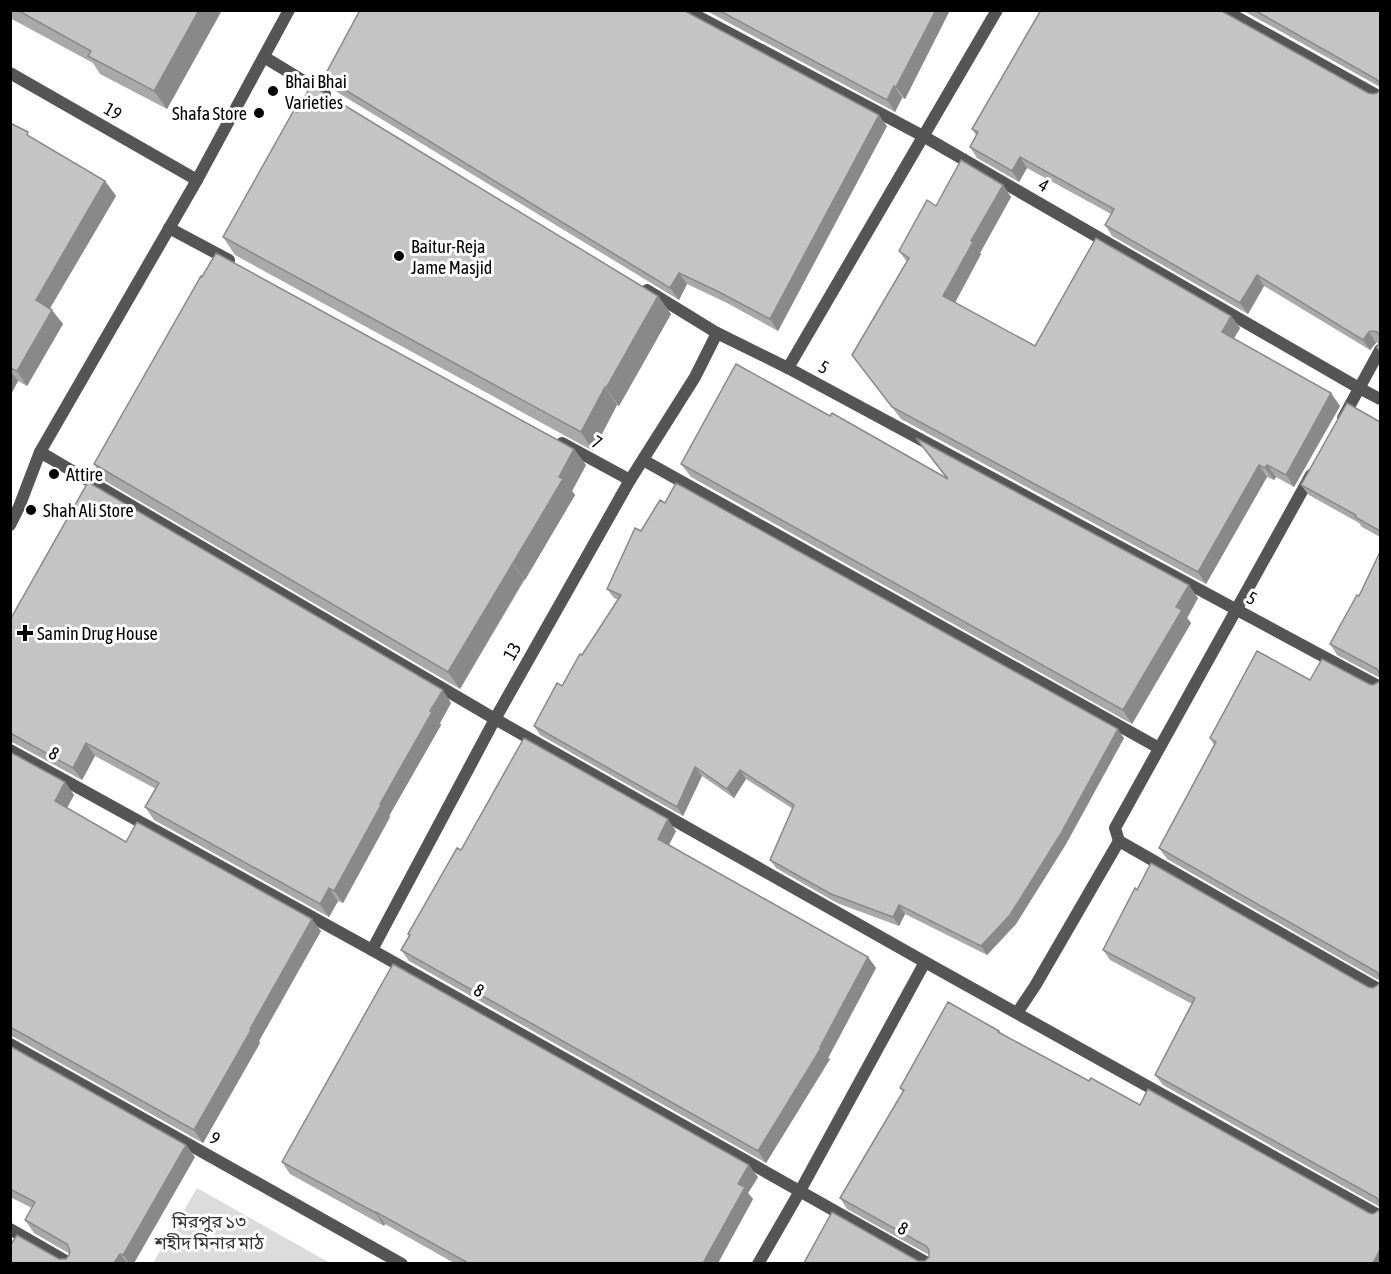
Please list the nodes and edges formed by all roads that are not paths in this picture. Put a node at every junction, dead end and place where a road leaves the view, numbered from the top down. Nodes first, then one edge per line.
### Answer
1 (290, 10) edge
2 (686, 10) edge
3 (997, 10) edge
4 (1224, 10) edge
5 (264, 57) junction
6 (10, 73) edge
7 (1380, 97) edge
8 (335, 100) edge
9 (923, 136) junction
10 (197, 180) junction
11 (170, 228) junction
12 (243, 268) edge
13 (637, 284) edge
14 (717, 333) junction
15 (1380, 350) edge
16 (788, 368) junction
17 (1359, 388) junction
18 (1380, 399) edge
19 (1337, 428) edge
20 (556, 440) edge
21 (40, 452) junction
22 (643, 460) junction
23 (1315, 468) edge
24 (630, 480) junction
25 (15, 505) edge
26 (10, 525) edge
27 (1236, 610) junction
28 (1380, 687) edge
29 (495, 719) junction
30 (1159, 748) junction
31 (10, 750) edge
32 (1119, 841) junction
33 (372, 950) junction
34 (925, 962) junction
35 (1380, 990) edge
36 (1017, 1013) junction
37 (10, 1044) edge
38 (800, 1191) junction
39 (1380, 1216) edge
40 (10, 1229) edge
41 (71, 1263) edge
42 (402, 1263) edge
43 (758, 1263) edge
44 (929, 1263) edge

1 - 5 street
2 - 9 street, 4
3 - 9 street
4 - 7 street
5 - 8 street
5 - 10 street
6 - 10 street, 19
9 - 16 street
9 - 17 street, 4
10 - 11 street
11 - 12 street
11 - 21 street
13 - 14 street, 5
14 - 16 street, 5
14 - 22 street, 13
15 - 17 street
16 - 27 street, 5
17 - 18 street, 4
17 - 19 street
20 - 24 street, 7
21 - 25 street
21 - 29 street
22 - 24 street, 13
22 - 30 street
23 - 27 street
24 - 29 street, 13
25 - 26 street
27 - 28 street, 5
27 - 30 street
29 - 33 street, 13
29 - 34 street
30 - 32 street
31 - 33 street, 8
32 - 35 street
32 - 36 street
33 - 38 street, 8
34 - 36 street
34 - 38 street
36 - 39 street
37 - 42 street, 9
38 - 43 street
38 - 44 street, 8
40 - 41 street

